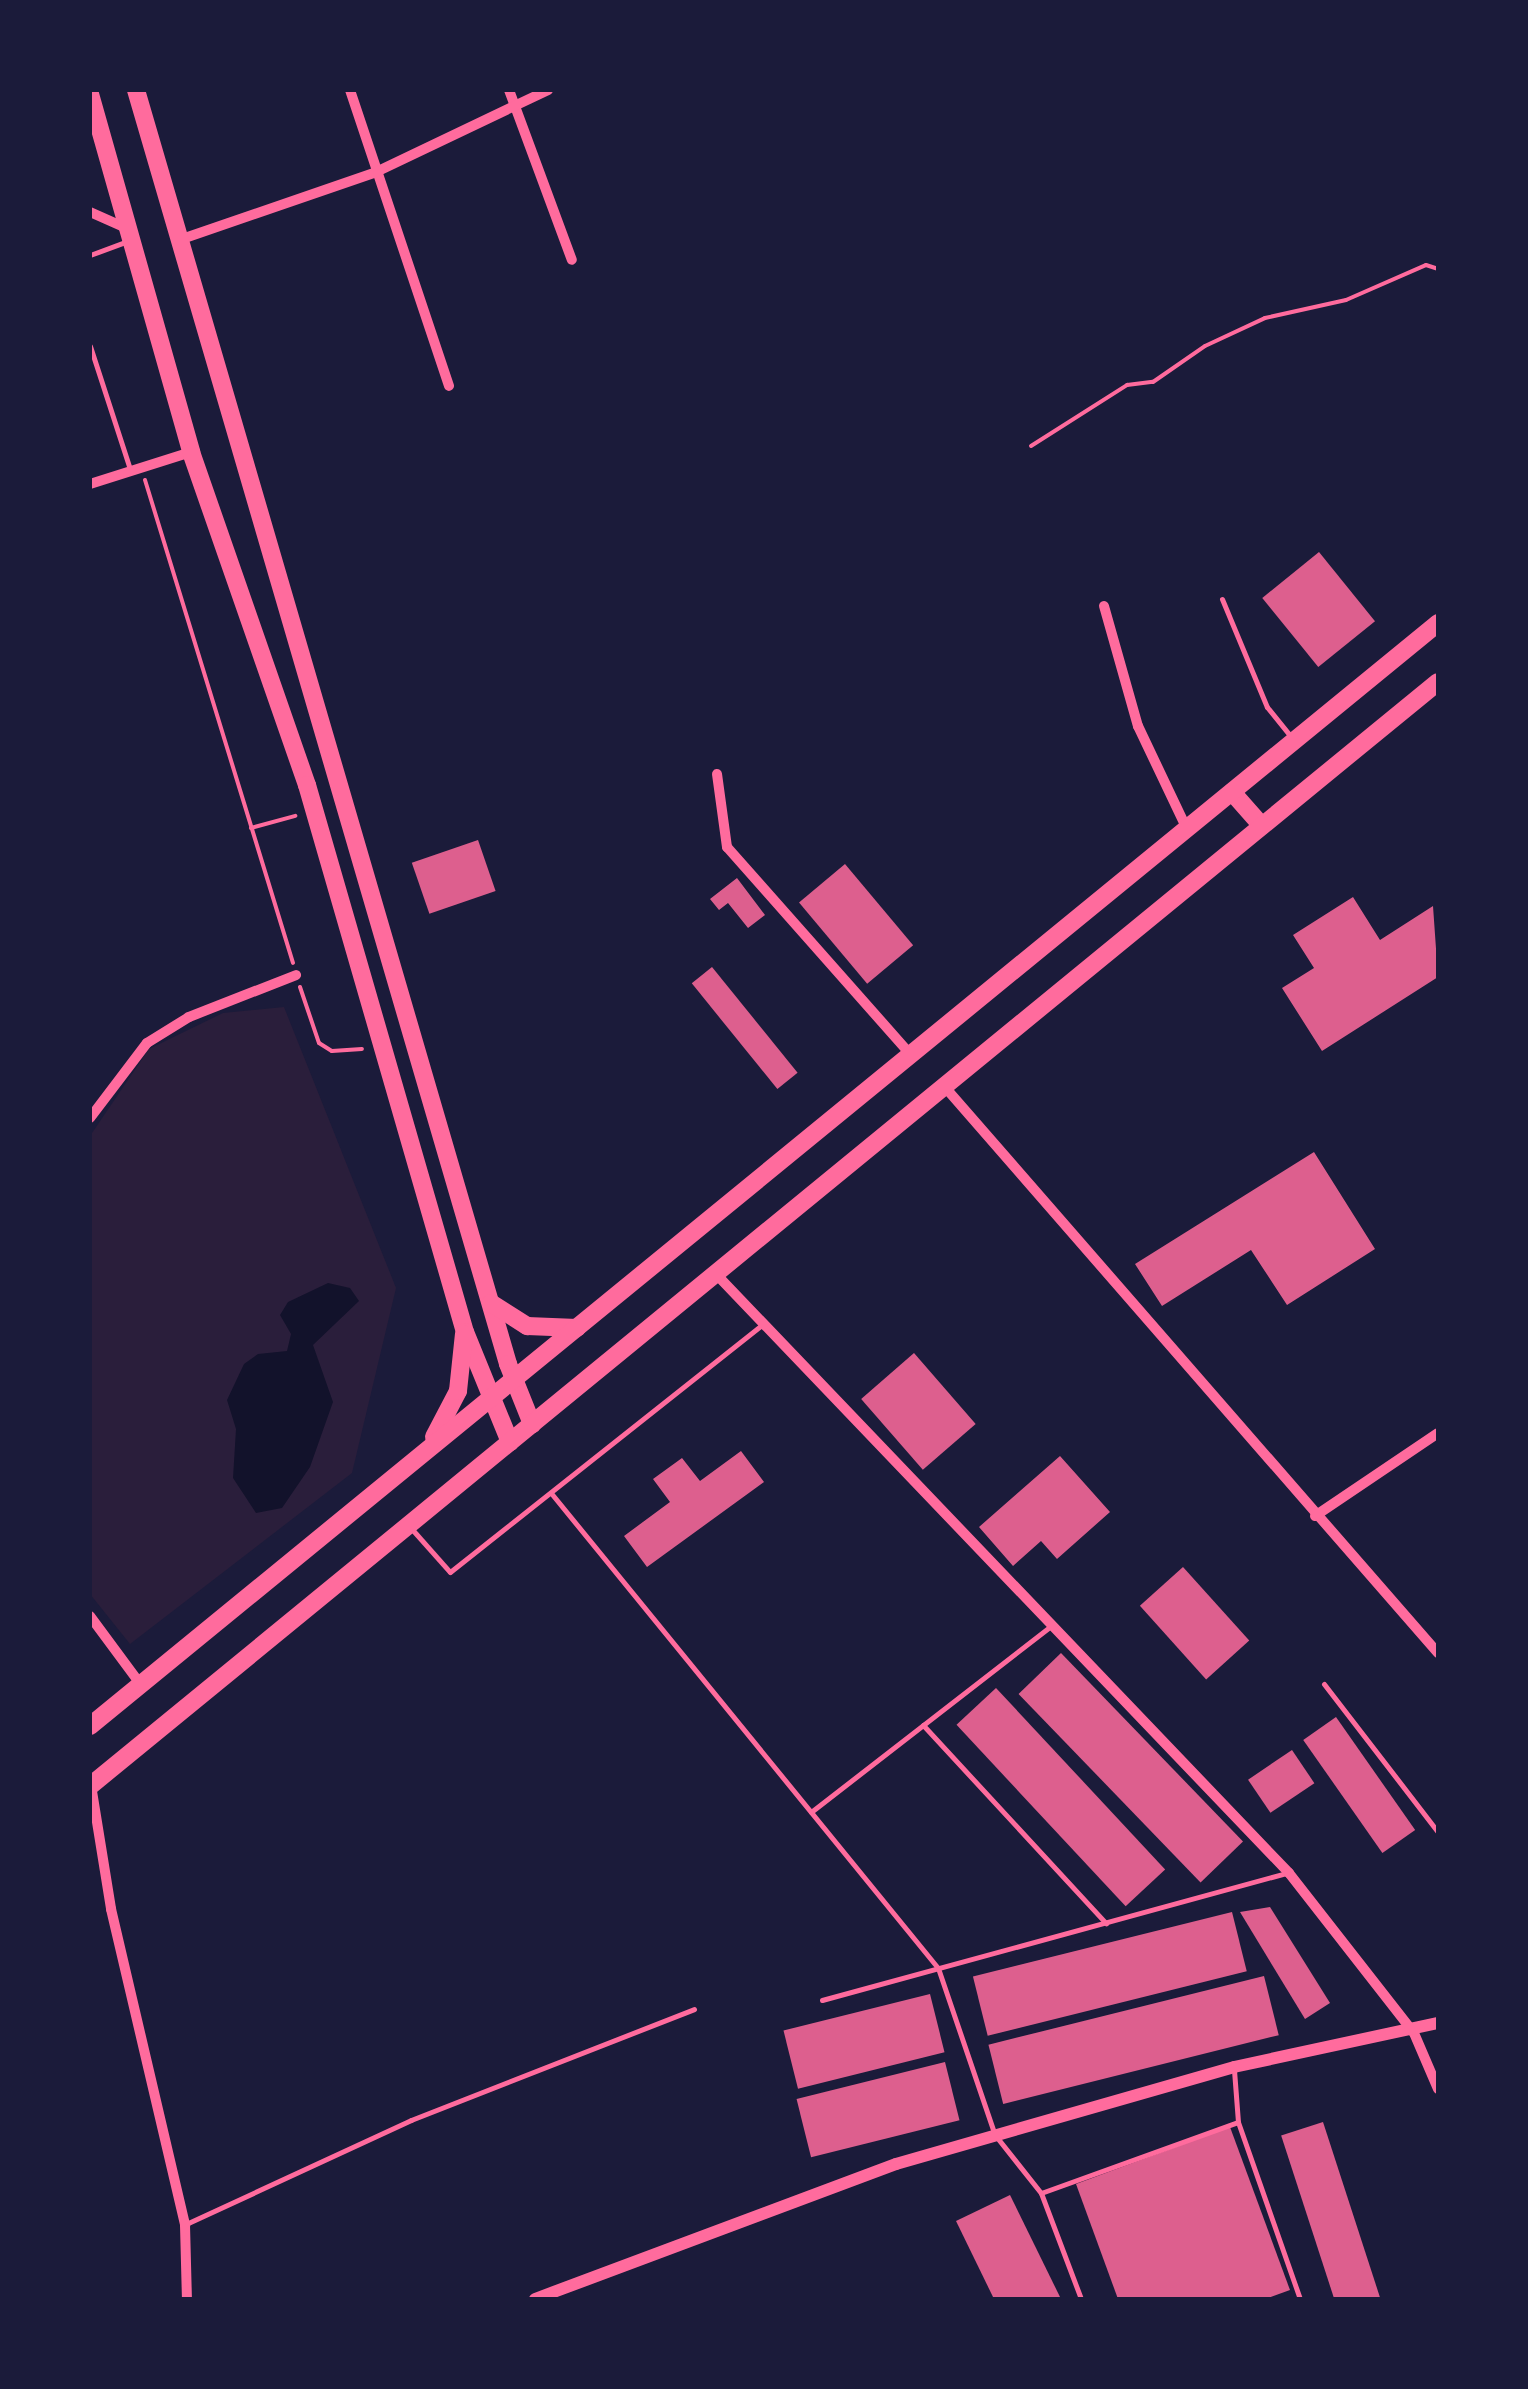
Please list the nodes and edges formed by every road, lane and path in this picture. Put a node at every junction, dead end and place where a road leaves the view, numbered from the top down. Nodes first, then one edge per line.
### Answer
1 (136, 90) edge
2 (350, 90) edge
3 (510, 90) edge
4 (548, 90) edge
5 (90, 94) edge
6 (517, 104) junction
7 (374, 173) junction
8 (90, 212) edge
9 (126, 234) junction
10 (179, 240) junction
11 (90, 255) edge
12 (572, 260) dead end
13 (1438, 268) edge
14 (90, 346) edge
15 (449, 386) dead end
16 (1030, 446) dead end
17 (190, 452) junction
18 (135, 467) junction
19 (90, 484) edge
20 (1222, 599) dead end
21 (1104, 606) dead end
22 (1438, 624) edge
23 (1438, 682) edge
24 (1295, 741) junction
25 (716, 774) dead end
26 (337, 776) junction
27 (308, 785) junction
28 (1232, 792) junction
29 (314, 811) junction
30 (1262, 826) junction
31 (251, 828) junction
32 (1187, 829) junction
33 (296, 975) junction
34 (381, 1043) junction
35 (912, 1054) junction
36 (944, 1086) junction
37 (90, 1118) edge
38 (716, 1274) junction
39 (491, 1302) junction
40 (764, 1324) junction
41 (577, 1328) junction
42 (464, 1332) junction
43 (514, 1380) junction
44 (492, 1398) junction
45 (532, 1424) junction
46 (1438, 1433) edge
47 (510, 1442) junction
48 (423, 1454) junction
49 (551, 1493) junction
50 (1315, 1516) junction
51 (408, 1525) junction
52 (90, 1616) edge
53 (1053, 1624) junction
54 (1438, 1653) edge
55 (142, 1684) junction
56 (1324, 1684) dead end
57 (923, 1725) junction
58 (90, 1726) edge
59 (90, 1785) edge
60 (811, 1812) junction
61 (1438, 1832) edge
62 (1289, 1873) junction
63 (1106, 1922) junction
64 (938, 1968) junction
65 (822, 2000) dead end
66 (694, 2009) dead end
67 (1438, 2023) edge
68 (1414, 2033) junction
69 (1234, 2067) junction
70 (1438, 2089) edge
71 (1238, 2122) junction
72 (994, 2135) junction
73 (1041, 2193) junction
74 (185, 2225) junction
75 (558, 2294) edge
76 (187, 2299) edge
77 (535, 2299) edge
78 (1081, 2299) edge
79 (1300, 2299) edge

1 - 10 main road
2 - 7 street
3 - 6 street
4 - 6 street
5 - 9 main road
6 - 7 street
6 - 12 street
7 - 10 street
7 - 15 street
8 - 9 street
9 - 11 lane
9 - 17 main road
10 - 26 main road
13 - 16 path
14 - 18 lane
17 - 18 street
17 - 27 main road
18 - 19 street
18 - 31 path
20 - 24 lane
21 - 32 street
22 - 24 main road
23 - 30 main road
24 - 28 main road
25 - 35 street
26 - 27 main road
26 - 39 main road
27 - 29 main road
28 - 30 main road
28 - 32 main road
29 - 31 path
29 - 34 main road
30 - 36 main road
31 - 33 path
32 - 35 main road
33 - 34 path
33 - 37 street
34 - 42 main road
35 - 41 main road
36 - 38 main road
36 - 50 street
38 - 40 street
38 - 45 main road
39 - 41 main road
39 - 43 main road
40 - 49 lane
40 - 53 street
41 - 43 main road
42 - 44 main road
42 - 48 main road
43 - 44 main road
43 - 45 main road
44 - 47 main road
44 - 48 main road
45 - 47 main road
46 - 50 street
47 - 51 main road
48 - 55 main road
49 - 51 lane
49 - 60 lane
50 - 54 street
51 - 59 main road
52 - 55 street
53 - 57 lane
53 - 62 street
55 - 58 main road
56 - 61 lane
57 - 60 lane
57 - 63 lane
59 - 74 street
60 - 64 lane
62 - 63 lane
62 - 68 street
63 - 64 lane
64 - 65 lane
64 - 72 lane
66 - 74 lane
67 - 68 street
68 - 69 street
68 - 70 street
69 - 71 lane
69 - 72 street
71 - 73 lane
71 - 79 lane
72 - 73 lane
72 - 75 street
73 - 78 lane
74 - 76 street
75 - 77 street

